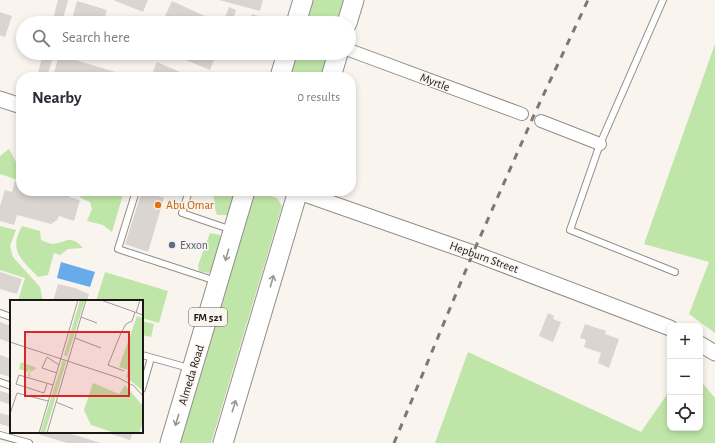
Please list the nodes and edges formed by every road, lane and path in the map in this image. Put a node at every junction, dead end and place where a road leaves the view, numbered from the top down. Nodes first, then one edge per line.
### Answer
1 (303, 0) edge
2 (354, 0) edge
3 (663, 0) edge
4 (298, 16) edge
5 (349, 16) edge
6 (356, 53) edge
7 (286, 60) edge
8 (336, 60) edge
9 (282, 72) edge
10 (332, 72) edge
11 (0, 99) edge
12 (16, 104) edge
13 (522, 114) dead end
14 (541, 121) dead end
15 (600, 144) junction
16 (134, 196) edge
17 (187, 196) edge
18 (244, 196) edge
19 (296, 196) edge
20 (311, 196) edge
21 (234, 230) junction
22 (675, 272) dead end
23 (219, 281) junction
24 (0, 313) edge
25 (10, 317) edge
26 (667, 327) edge
27 (703, 346) edge
28 (715, 353) edge
29 (143, 355) edge
30 (151, 358) junction
31 (193, 369) junction
32 (0, 382) edge
33 (10, 386) edge
34 (143, 386) edge
35 (0, 435) edge
36 (29, 443) edge
37 (170, 443) edge
38 (223, 443) edge

1 - 4 main road
2 - 5 main road
3 - 15 lane
6 - 13 street, Myrtle
7 - 9 main road
8 - 10 main road
11 - 12 street
14 - 15 street
15 - 22 lane
16 - 23 lane
17 - 21 lane
18 - 21 main road, Almeda Road / FM 521
38 -> 19 main road
20 - 26 street, Hepburn Street
21 -> 23 main road, Almeda Road / FM 521
23 - 31 main road, Almeda Road / FM 521
24 - 25 lane
27 - 28 street
29 - 30 lane
30 - 31 lane
30 - 34 lane
31 -> 37 main road, Almeda Road / FM 521
32 - 33 lane
35 - 36 lane

